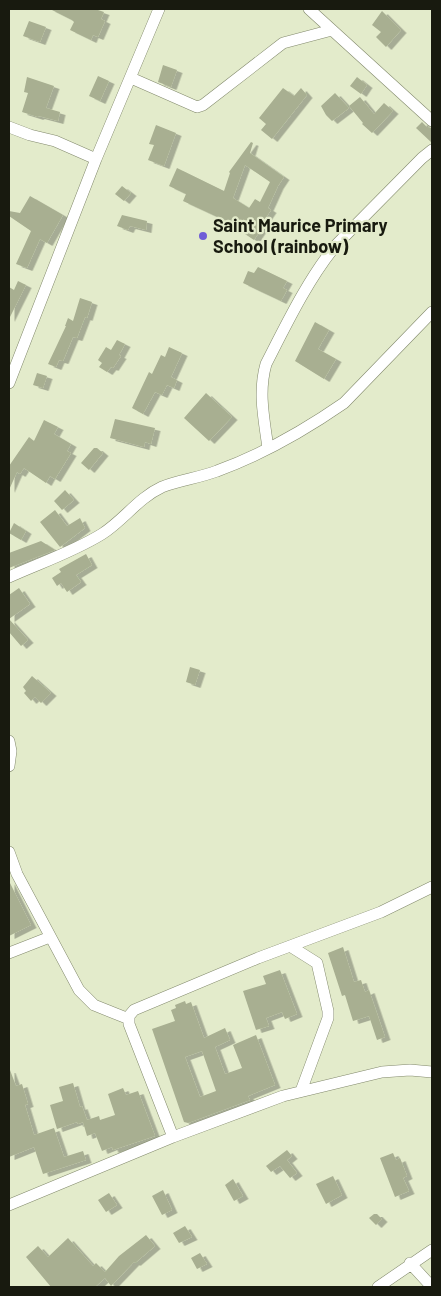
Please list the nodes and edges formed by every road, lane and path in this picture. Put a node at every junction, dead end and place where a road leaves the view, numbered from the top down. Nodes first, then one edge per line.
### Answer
1 (159, 9) edge
2 (309, 9) edge
3 (332, 30) junction
4 (131, 78) junction
5 (432, 121) edge
6 (9, 127) edge
7 (432, 150) edge
8 (96, 159) junction
9 (432, 312) edge
10 (9, 383) edge
11 (268, 448) junction
12 (9, 577) edge
13 (9, 742) edge
14 (9, 766) edge
15 (9, 852) edge
16 (432, 887) edge
17 (50, 937) junction
18 (290, 946) junction
19 (9, 953) edge
20 (129, 1019) junction
21 (432, 1072) edge
22 (301, 1091) junction
23 (172, 1137) junction
24 (9, 1205) edge
25 (432, 1250) edge
26 (410, 1264) junction
27 (378, 1287) edge
28 (432, 1287) edge

1 - 4 street
2 - 3 street
3 - 4 street
3 - 5 street
4 - 8 street
6 - 8 street
7 - 11 street
8 - 10 street
9 - 11 street
11 - 12 street
13 - 14 street
15 - 17 street
16 - 18 street
17 - 19 street
17 - 20 street
18 - 20 street
18 - 22 street
20 - 23 street
21 - 22 street
22 - 23 street
23 - 24 street
25 - 26 street
26 - 27 street
26 - 28 street

